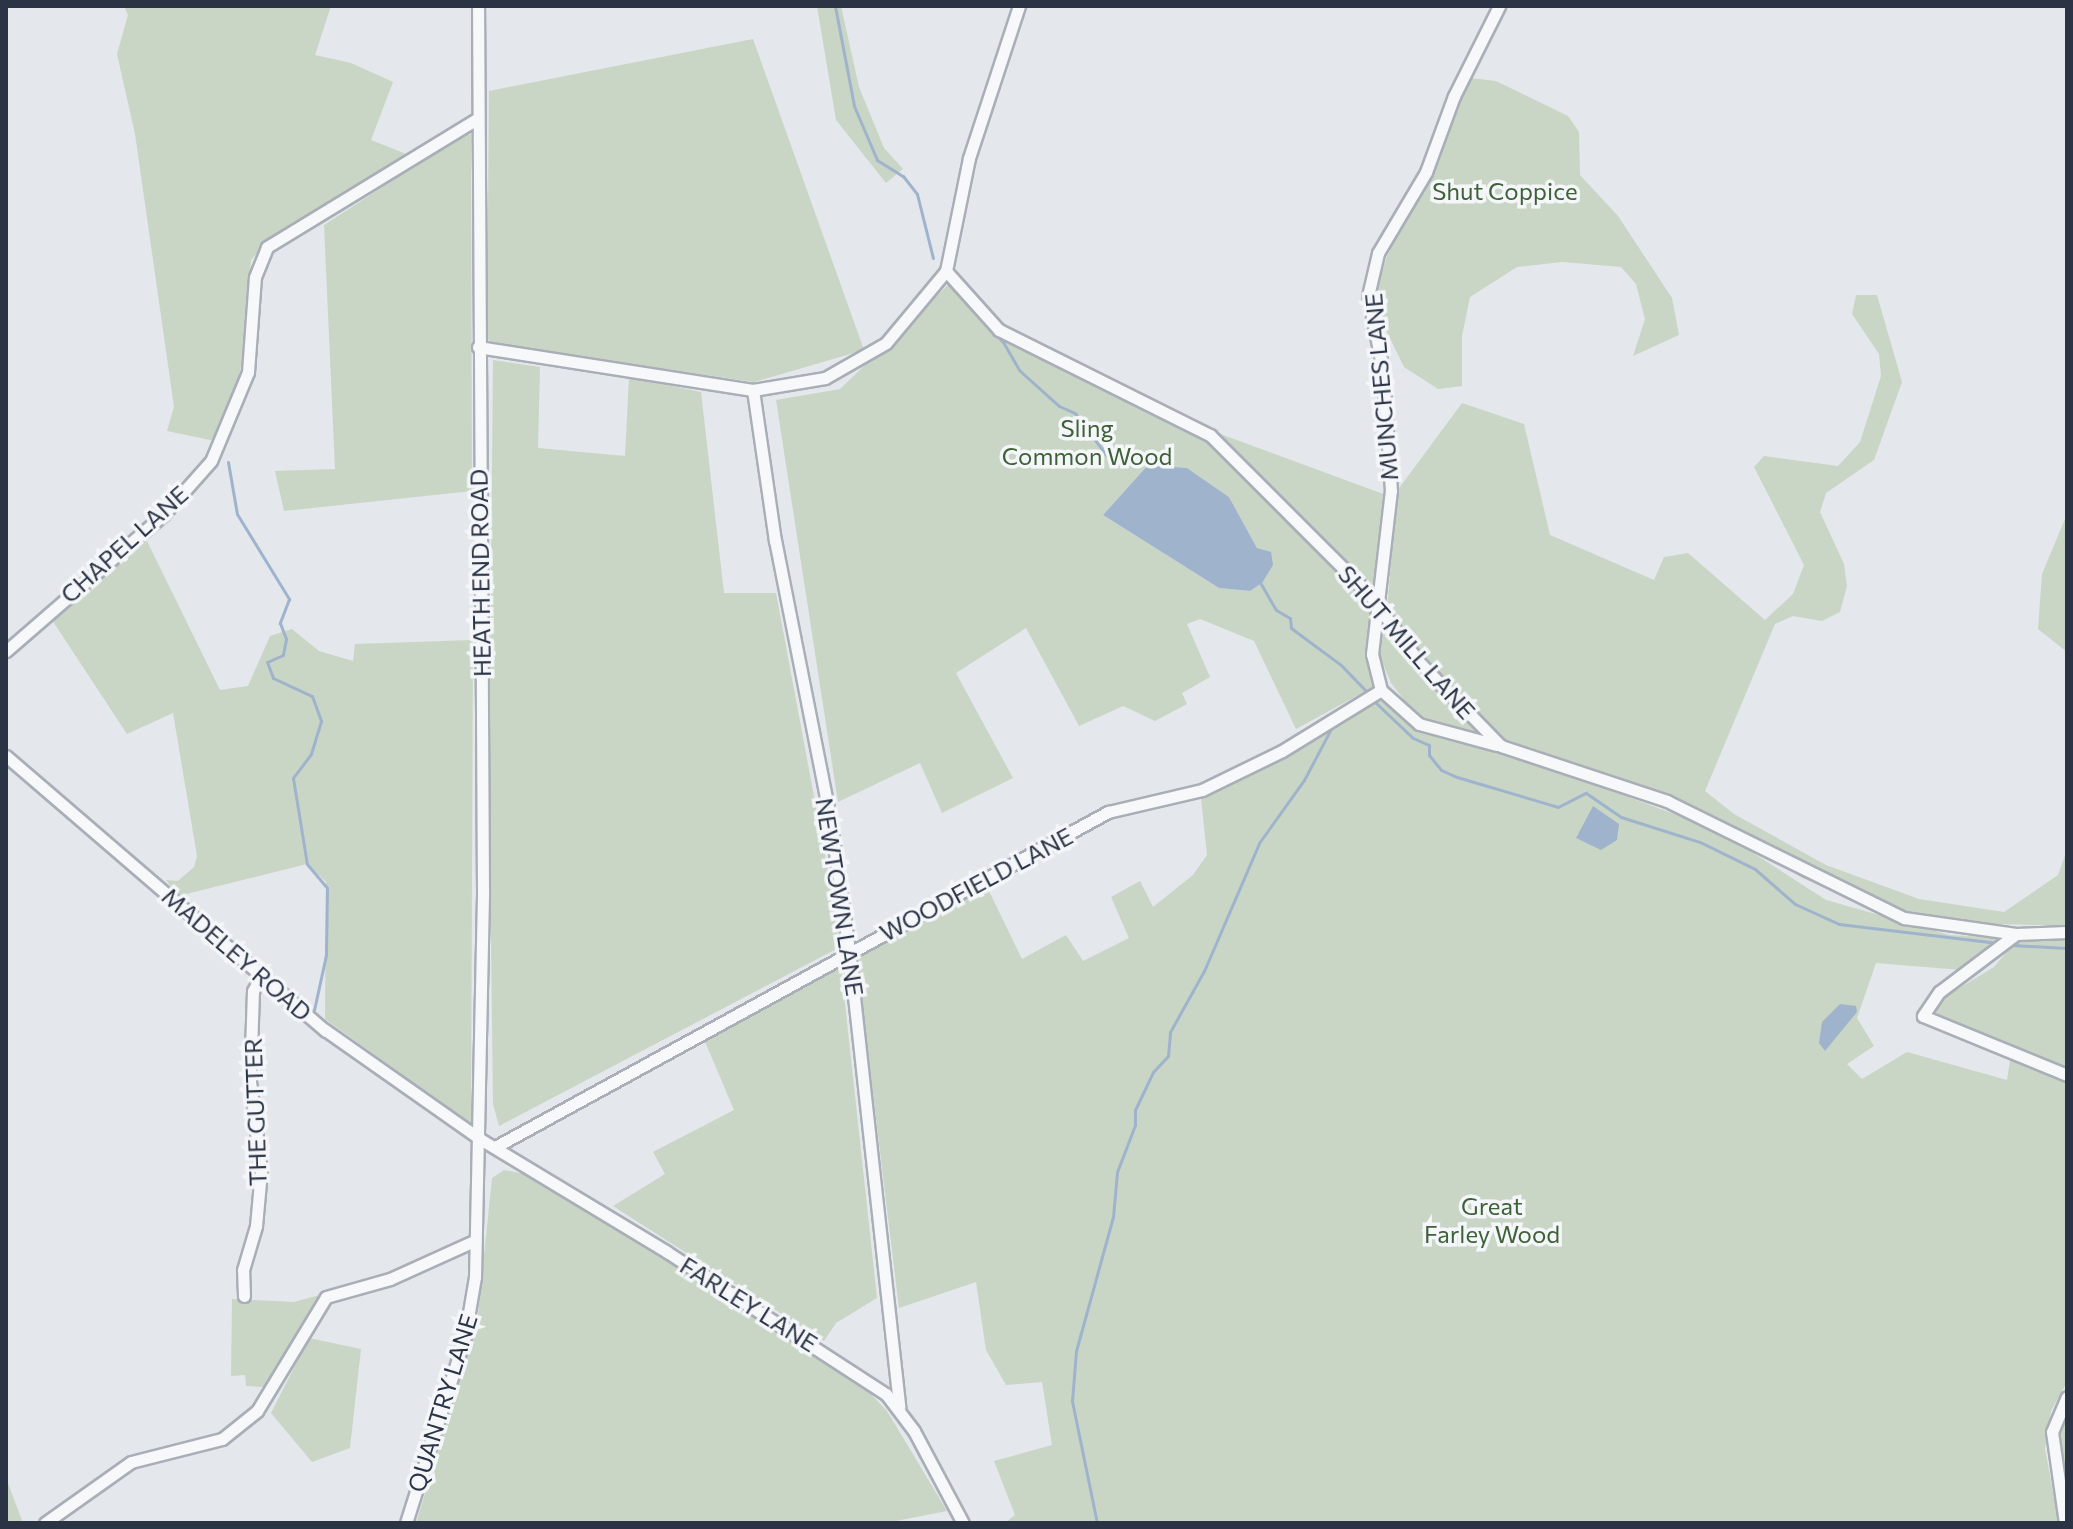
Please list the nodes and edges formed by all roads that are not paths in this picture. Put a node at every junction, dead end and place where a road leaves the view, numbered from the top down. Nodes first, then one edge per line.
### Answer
1 (478, 6) edge
2 (1019, 6) edge
3 (1499, 6) edge
4 (477, 119) junction
5 (946, 271) junction
6 (478, 347) junction
7 (753, 390) junction
8 (1380, 607) junction
9 (6, 651) edge
10 (1381, 690) junction
11 (1501, 746) junction
12 (6, 756) edge
13 (2067, 932) edge
14 (2011, 941) junction
15 (849, 951) junction
16 (262, 975) junction
17 (2067, 1075) edge
18 (480, 1139) junction
19 (495, 1147) junction
20 (476, 1240) junction
21 (244, 1296) dead end
22 (2067, 1397) edge
23 (899, 1408) junction
24 (45, 1523) edge
25 (406, 1523) edge
26 (963, 1523) edge
27 (2065, 1523) edge

1 - 4 street, HEATH END ROAD
2 - 5 street
3 - 8 street, MUNCHES LANE
4 - 6 street, HEATH END ROAD
4 - 9 street, CHAPEL LANE
5 - 7 street
5 - 8 street, SHUT MILL LANE
6 - 7 street
6 - 18 street, HEATH END ROAD
7 - 15 street, NEWTOWN LANE
8 - 10 street
8 - 11 street, SHUT MILL LANE
10 - 11 street
10 - 15 street, WOODFIELD LANE
11 - 14 street, SHUT MILL LANE
12 - 16 street, MADELEY ROAD
13 - 14 street, SHUT MILL LANE
14 - 17 street
15 - 19 street, WOODFIELD LANE
15 - 23 street, NEWTOWN LANE
16 - 18 street, MADELEY ROAD
16 - 21 street, THE GUTTER
18 - 19 street, FARLEY LANE
18 - 20 street, QUANTRY LANE
19 - 23 street, FARLEY LANE
20 - 24 street
20 - 25 street, QUANTRY LANE
22 - 27 street
23 - 26 street, FARLEY LANE

